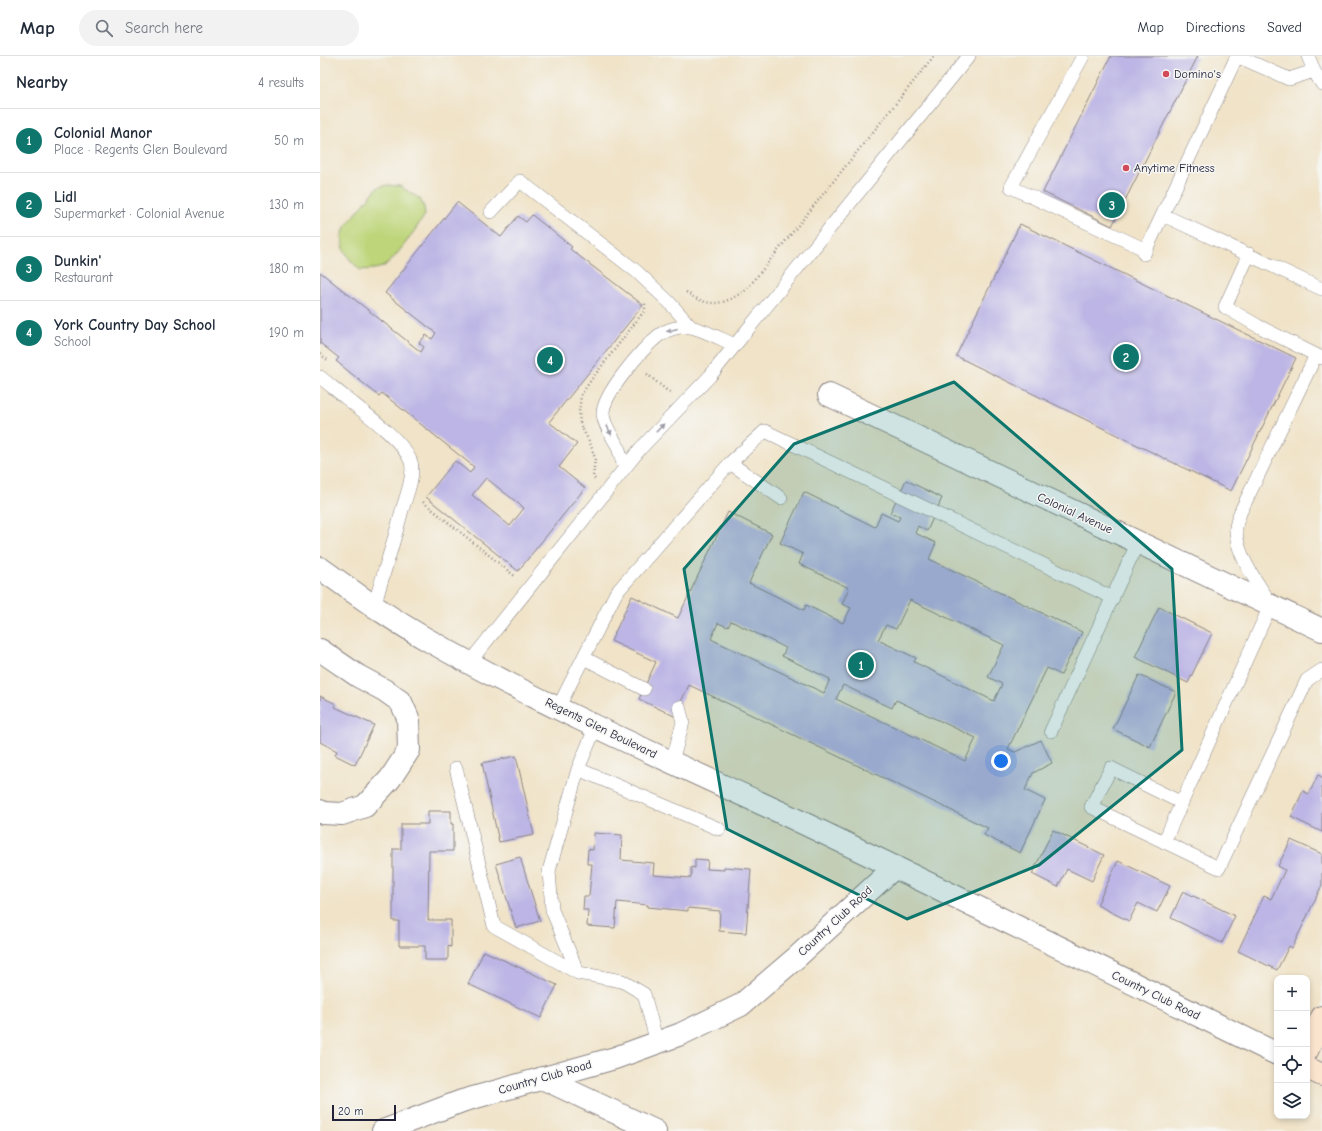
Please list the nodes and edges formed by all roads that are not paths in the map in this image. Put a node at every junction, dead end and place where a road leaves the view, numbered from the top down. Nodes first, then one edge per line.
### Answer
1 (969, 56) edge
2 (1083, 56) edge
3 (1237, 56) edge
4 (1308, 56) edge
5 (1314, 71) junction
6 (1322, 84) edge
7 (491, 212) dead end
8 (1163, 215) junction
9 (1249, 254) junction
10 (1322, 289) edge
11 (691, 327) junction
12 (735, 345) junction
13 (1319, 356) edge
14 (320, 377) edge
15 (829, 395) dead end
16 (730, 463) junction
17 (624, 468) junction
18 (781, 498) dead end
19 (1138, 542) junction
20 (320, 568) edge
21 (1113, 598) junction
22 (1271, 604) junction
23 (374, 607) junction
24 (1322, 630) edge
25 (320, 650) edge
26 (584, 658) junction
27 (469, 663) junction
28 (1322, 670) edge
29 (644, 689) dead end
30 (678, 706) dead end
31 (558, 708) junction
32 (596, 726) junction
33 (1050, 730) dead end
34 (672, 762) junction
35 (456, 768) dead end
36 (578, 769) junction
37 (1182, 803) junction
38 (320, 812) edge
39 (719, 829) dead end
40 (1164, 842) junction
41 (895, 867) junction
42 (578, 973) junction
43 (1322, 1017) edge
44 (657, 1043) junction
45 (1308, 1047) edge
46 (1274, 1053) edge
47 (1310, 1069) edge
48 (1322, 1075) edge
49 (542, 1078) junction
50 (383, 1131) edge
51 (655, 1131) edge

1 - 12 lane
2 - 8 lane
3 - 5 lane
3 - 8 lane
4 - 5 lane
5 - 6 lane
7 - 11 lane
8 - 9 lane
9 - 10 lane
9 - 13 lane
11 - 12 lane
11 -> 17 lane
17 -> 12 lane
13 - 22 lane
14 - 23 lane
15 - 19 street, Colonial Avenue
16 - 18 lane
16 - 21 lane
16 - 26 lane
17 - 27 lane
19 - 21 lane
19 - 22 street, Colonial Avenue
20 - 23 street, Regents Glen Boulevard
21 - 33 lane
22 - 24 street, Colonial Avenue
22 - 37 lane
23 - 27 street, Regents Glen Boulevard
25 - 38 street
26 - 29 lane
26 - 31 lane
27 - 31 street, Regents Glen Boulevard
28 - 40 lane
30 - 34 lane
31 - 32 street, Regents Glen Boulevard
32 - 34 street, Regents Glen Boulevard
32 - 36 lane
34 - 41 street, Regents Glen Boulevard
35 - 42 lane
36 - 39 lane
36 - 42 lane
37 - 40 lane
37 - 40 lane
41 - 44 street, Country Club Road
41 - 46 street, Country Club Road
42 - 44 lane
43 - 45 main road
44 - 49 street, Country Club Road
47 - 48 main road
49 - 50 street, Country Club Road
49 - 51 street

